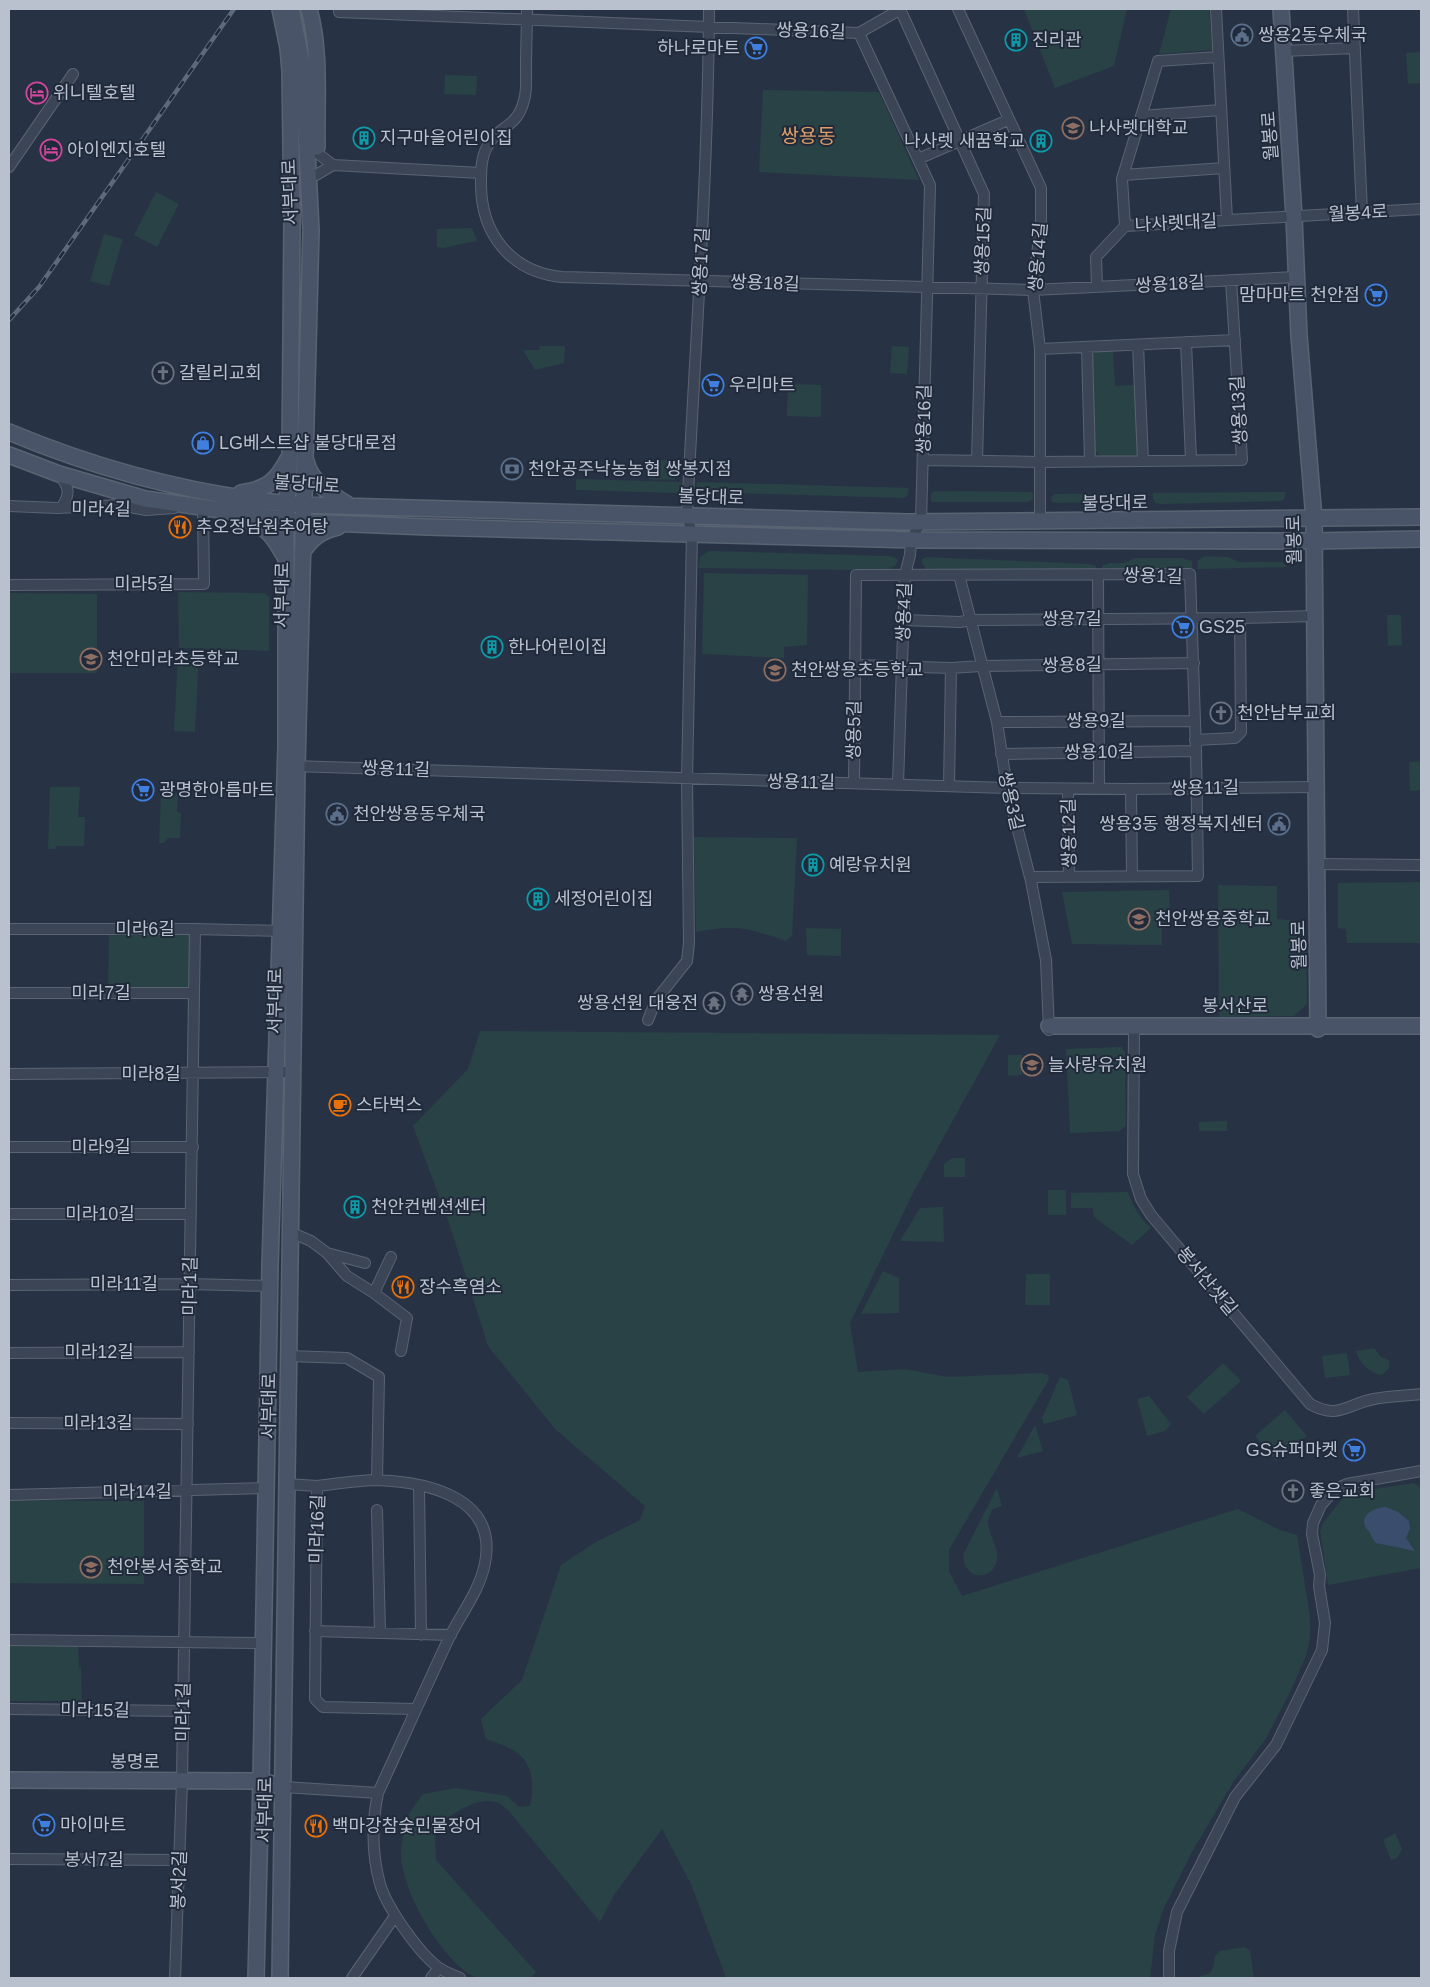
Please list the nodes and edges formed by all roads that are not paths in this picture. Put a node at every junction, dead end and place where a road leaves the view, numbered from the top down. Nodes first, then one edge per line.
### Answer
1 (271, 9) edge
2 (280, 9) edge
3 (290, 9) edge
4 (300, 9) edge
5 (309, 9) edge
6 (339, 9) edge
7 (709, 9) edge
8 (900, 9) edge
9 (958, 9) edge
10 (1216, 9) edge
11 (1281, 9) edge
12 (1353, 9) edge
13 (527, 14) edge
14 (290, 25) junction
15 (709, 27) junction
16 (859, 33) junction
17 (1355, 48) junction
18 (1283, 51) junction
19 (1218, 57) junction
20 (297, 70) junction
21 (73, 74) dead end
22 (1221, 110) junction
23 (1141, 116) junction
24 (1008, 120) junction
25 (959, 141) junction
26 (317, 153) junction
27 (918, 159) junction
28 (333, 165) junction
29 (9, 167) edge
30 (1224, 168) junction
31 (481, 173) junction
32 (316, 175) junction
33 (1123, 175) junction
34 (1421, 209) edge
35 (1362, 213) junction
36 (1294, 217) junction
37 (1227, 220) junction
38 (292, 222) junction
39 (1125, 226) junction
40 (311, 230) junction
41 (1296, 277) junction
42 (1231, 280) junction
43 (700, 281) junction
44 (927, 287) junction
45 (1097, 287) junction
46 (982, 288) junction
47 (1033, 290) junction
48 (1235, 340) junction
49 (1186, 342) junction
50 (1138, 345) junction
51 (1088, 348) junction
52 (1040, 349) junction
53 (9, 432) edge
54 (9, 455) edge
55 (290, 455) junction
56 (305, 456) junction
57 (923, 460) junction
58 (1191, 460) junction
59 (977, 461) junction
60 (1090, 461) junction
61 (1142, 461) junction
62 (1040, 462) junction
63 (59, 474) junction
64 (231, 495) junction
65 (287, 503) junction
66 (303, 505) junction
67 (9, 506) edge
68 (351, 506) junction
69 (198, 507) junction
70 (61, 508) junction
71 (224, 511) junction
72 (687, 515) junction
73 (1421, 517) edge
74 (1314, 519) junction
75 (286, 520) junction
76 (303, 522) junction
77 (1040, 522) junction
78 (353, 524) junction
79 (916, 531) junction
80 (692, 534) junction
81 (1421, 539) edge
82 (1313, 542) junction
83 (302, 553) junction
84 (286, 558) junction
85 (905, 575) junction
86 (960, 575) junction
87 (1098, 576) junction
88 (9, 585) edge
89 (1314, 616) junction
90 (1192, 618) junction
91 (1240, 618) junction
92 (1099, 619) junction
93 (903, 620) junction
94 (970, 620) junction
95 (1194, 663) junction
96 (1099, 664) junction
97 (855, 665) junction
98 (902, 666) junction
99 (981, 666) junction
100 (951, 668) junction
101 (1098, 720) junction
102 (1195, 721) junction
103 (997, 722) junction
104 (1196, 740) junction
105 (1196, 751) junction
106 (1098, 752) junction
107 (1001, 754) junction
108 (291, 766) junction
109 (687, 779) junction
110 (854, 784) junction
111 (898, 784) junction
112 (949, 786) junction
113 (1316, 787) junction
114 (1007, 788) junction
115 (1196, 788) junction
116 (1068, 789) junction
117 (1099, 789) junction
118 (1131, 789) junction
119 (1317, 864) junction
120 (1421, 864) edge
121 (1132, 876) junction
122 (1030, 877) junction
123 (1069, 877) junction
124 (195, 929) junction
125 (9, 930) edge
126 (281, 931) junction
127 (194, 993) junction
128 (9, 994) edge
129 (648, 1020) dead end
130 (1421, 1026) edge
131 (1318, 1027) junction
132 (1049, 1028) junction
133 (1134, 1030) junction
134 (1421, 1030) edge
135 (276, 1072) junction
136 (294, 1072) junction
137 (9, 1074) edge
138 (192, 1074) junction
139 (192, 1147) junction
140 (9, 1148) edge
141 (9, 1214) edge
142 (191, 1214) junction
143 (290, 1232) junction
144 (328, 1253) junction
145 (391, 1257) dead end
146 (365, 1263) dead end
147 (190, 1284) junction
148 (9, 1285) edge
149 (270, 1286) junction
150 (374, 1293) junction
151 (9, 1352) edge
152 (189, 1352) junction
153 (401, 1352) dead end
154 (288, 1356) junction
155 (1421, 1395) edge
156 (9, 1423) edge
157 (188, 1424) junction
158 (1421, 1472) edge
159 (377, 1480) junction
160 (287, 1484) junction
161 (317, 1486) junction
162 (419, 1486) junction
163 (266, 1488) junction
164 (187, 1490) junction
165 (9, 1495) edge
166 (377, 1510) dead end
167 (315, 1631) junction
168 (380, 1632) junction
169 (421, 1635) junction
170 (451, 1635) junction
171 (9, 1640) edge
172 (263, 1643) junction
173 (185, 1644) junction
174 (9, 1709) edge
175 (416, 1709) junction
176 (182, 1710) junction
177 (9, 1780) edge
178 (182, 1781) junction
179 (261, 1781) junction
180 (284, 1787) junction
181 (378, 1793) junction
182 (9, 1860) edge
183 (179, 1860) junction
184 (396, 1916) junction
185 (439, 1968) junction
186 (175, 1978) edge
187 (256, 1978) edge
188 (280, 1978) edge
189 (352, 1978) edge
190 (431, 1978) edge
191 (460, 1978) edge
192 (1168, 1978) edge

1 - 14 main road
1 - 38 main road
2 - 14 main road
3 - 14 main road
4 - 14 main road
5 - 26 main road
6 - 13 street, 쌍용16길
7 - 15 street, 쌍용17길
8 - 16 street
8 - 25 street, 쌍용15길
9 - 24 street, 쌍용14길
10 - 19 street, 나사렛대길
11 - 18 main road, 월봉로
12 - 17 street
13 - 15 street, 쌍용16길
13 - 31 street, 쌍용18길
14 - 20 main road
14 - 20 main road
15 - 16 street, 쌍용16길
15 - 43 street, 쌍용17길
16 - 27 street, 쌍용16길
17 - 18 street
17 - 35 street
18 - 36 main road, 월봉로
19 - 22 street, 나사렛대길
19 - 23 street, 나사렛대길
20 - 38 main road, 서부대로
20 - 40 main road, 서부대로
21 - 29 street
22 - 23 street
22 - 30 street, 나사렛대길
23 - 33 street, 나사렛대길
24 - 25 street
24 - 47 street, 쌍용14길
25 - 27 street
25 - 46 street, 쌍용15길
26 - 28 street
26 - 32 main road
27 - 44 street, 쌍용16길
28 - 31 street
28 - 32 street
30 - 33 street
30 - 37 street, 나사렛대길
31 - 43 street, 쌍용18길
32 - 40 main road
33 - 39 street, 나사렛대길
34 - 35 street, 월봉4로
35 - 36 street, 월봉4로
36 - 37 street, 나사렛대길
36 - 41 main road, 월봉로
37 - 39 street, 나사렛대길
38 - 55 main road, 서부대로
39 - 45 street, 나사렛대길
40 - 56 main road, 서부대로
41 - 42 street, 쌍용18길
41 - 74 main road, 월봉로
42 - 45 street, 쌍용18길
42 - 48 street, 쌍용13길
43 - 44 street, 쌍용18길
43 - 72 street, 쌍용17길
44 - 46 street, 쌍용18길
44 - 57 street, 쌍용16길
45 - 47 street, 쌍용18길
46 - 47 street, 쌍용18길
46 - 59 street, 쌍용15길
47 - 52 street, 쌍용14길
48 - 49 street
48 - 58 street, 쌍용13길
49 - 50 street
49 - 58 street
50 - 51 street
50 - 61 street
51 - 52 street
51 - 60 street
52 - 62 street, 쌍용14길
53 - 64 main road, 불당대로
54 - 63 main road, 불당대로
55 - 64 main road
55 - 65 main road, 서부대로
56 - 66 main road, 서부대로
56 - 68 main road
57 - 59 street, 쌍용13길
57 - 79 street, 쌍용16길
58 - 61 street, 쌍용13길
59 - 62 street, 쌍용13길
60 - 61 street, 쌍용13길
60 - 62 street, 쌍용13길
62 - 77 street, 쌍용14길
63 - 69 main road, 불당대로
63 - 70 street
64 - 65 main road, 불당대로
65 - 66 main road, 불당대로
65 - 75 main road, 서부대로
66 - 68 main road, 불당대로
66 - 76 main road, 서부대로
67 - 70 street, 미라4길
68 - 72 main road, 불당대로
69 - 70 street, 미라4길
69 - 71 main road, 불당대로
69 - 88 street, 미라5길
71 - 75 main road, 불당대로
71 - 84 main road
72 - 79 main road, 불당대로
72 - 80 street, 쌍용17길
73 - 74 main road, 불당대로
74 - 77 main road, 불당대로
74 - 82 main road, 월봉로
75 - 76 main road, 불당대로
75 - 84 main road, 서부대로
76 - 78 main road, 불당대로
76 - 83 main road, 서부대로
77 - 79 main road, 불당대로
78 - 80 main road, 불당대로
78 - 83 main road
79 - 80 main road, 불당대로
79 - 82 main road, 불당대로
79 - 85 street, 쌍용4길
80 - 109 street, 쌍용17길
81 - 82 main road, 불당대로
82 - 89 main road, 월봉로
83 - 108 main road, 서부대로
84 - 108 main road, 서부대로
85 - 86 street, 쌍용1길
85 - 93 street, 쌍용4길
85 - 97 street, 쌍용5길
86 - 87 street, 쌍용1길
86 - 94 street, 쌍용3길
87 - 90 street, 쌍용1길
87 - 92 street
89 - 91 street, 쌍용7길
89 - 113 main road, 월봉로
90 - 91 street, 쌍용7길
90 - 92 street, 쌍용7길
90 - 95 street, 쌍용1길
91 - 104 street
92 - 94 street, 쌍용7길
92 - 96 street
93 - 94 street, 쌍용7길
93 - 98 street, 쌍용4길
94 - 99 street, 쌍용3길
95 - 96 street, 쌍용8길
95 - 102 street, 쌍용1길
96 - 99 street, 쌍용8길
96 - 101 street
97 - 98 street, 쌍용8길
97 - 110 street, 쌍용5길
98 - 100 street, 쌍용8길
98 - 111 street, 쌍용4길
99 - 100 street, 쌍용8길
99 - 103 street, 쌍용3길
100 - 112 street
101 - 102 street, 쌍용9길
101 - 103 street, 쌍용9길
101 - 106 street
102 - 104 street, 쌍용1길
103 - 107 street, 쌍용3길
104 - 105 street, 쌍용1길
105 - 106 street, 쌍용10길
105 - 115 street, 쌍용1길
106 - 107 street, 쌍용10길
106 - 117 street
107 - 114 street, 쌍용3길
108 - 109 street, 쌍용11길
108 - 126 main road, 서부대로
108 - 136 main road, 서부대로
109 - 110 street, 쌍용11길
109 - 129 street, 쌍용17길
110 - 111 street, 쌍용11길
111 - 112 street, 쌍용11길
112 - 114 street, 쌍용11길
113 - 115 street, 쌍용11길
113 - 119 main road, 월봉로
114 - 116 street, 쌍용11길
114 - 122 street, 쌍용3길
115 - 118 street, 쌍용11길
115 - 121 street, 쌍용12길
116 - 117 street, 쌍용11길
116 - 123 street, 쌍용12길
117 - 118 street, 쌍용11길
118 - 121 street
119 - 120 street
119 - 131 main road, 월봉로
121 - 123 street, 쌍용12길
122 - 123 street, 쌍용12길
122 - 132 street, 쌍용3길
124 - 125 street, 미라6길
124 - 126 street, 미라6길
124 - 127 street, 미라1길
126 - 135 main road, 서부대로
127 - 128 street, 미라7길
127 - 138 street, 미라1길
130 - 131 main road, 봉서산로
131 - 132 main road, 봉서산로
131 - 133 main road, 봉서산로
131 - 134 main road, 봉서산로
132 - 133 main road, 봉서산로
133 - 155 street, 봉서산샛길
135 - 136 street, 미라8길
135 - 138 street, 미라8길
135 - 149 main road, 서부대로
136 - 143 main road, 서부대로
137 - 138 street, 미라8길
138 - 139 street, 미라1길
139 - 140 street, 미라9길
139 - 142 street, 미라1길
141 - 142 street, 미라10길
142 - 147 street, 미라1길
143 - 144 street
143 - 154 main road, 서부대로
144 - 146 street
144 - 150 street
145 - 150 street
147 - 148 street, 미라11길
147 - 149 street, 미라11길
147 - 152 street, 미라1길
149 - 163 main road, 서부대로
150 - 153 street
151 - 152 street, 미라12길
152 - 157 street, 미라1길
154 - 159 street
154 - 160 main road, 서부대로
156 - 157 street, 미라13길
157 - 164 street, 미라1길
158 - 192 street
159 - 161 street, 미라16길
159 - 162 street, 미라16길
160 - 161 street
160 - 180 main road, 서부대로
161 - 167 street, 미라16길
162 - 169 street
162 - 170 street, 미라16길
163 - 164 street, 미라14길
163 - 172 main road, 서부대로
164 - 165 street, 미라14길
164 - 173 street, 미라1길
166 - 168 street
167 - 168 street
167 - 175 street, 미라16길
168 - 169 street
169 - 170 street
170 - 175 street, 미라16길
171 - 173 street
172 - 173 street
172 - 179 main road, 서부대로
173 - 176 street, 미라1길
174 - 176 street, 미라15길
175 - 181 street, 미라16길
176 - 178 street, 미라1길
177 - 178 main road, 봉명로
178 - 179 main road, 봉명로
178 - 183 street, 봉서2길
179 - 180 main road, 봉명로
179 - 187 main road, 서부대로
180 - 181 street
180 - 188 main road, 서부대로
181 - 184 street, 미라16길
182 - 183 street, 봉서7길
183 - 186 street, 봉서2길
184 - 185 street, 미라16길
184 - 189 street
185 - 190 street
185 - 191 street, 미라16길

